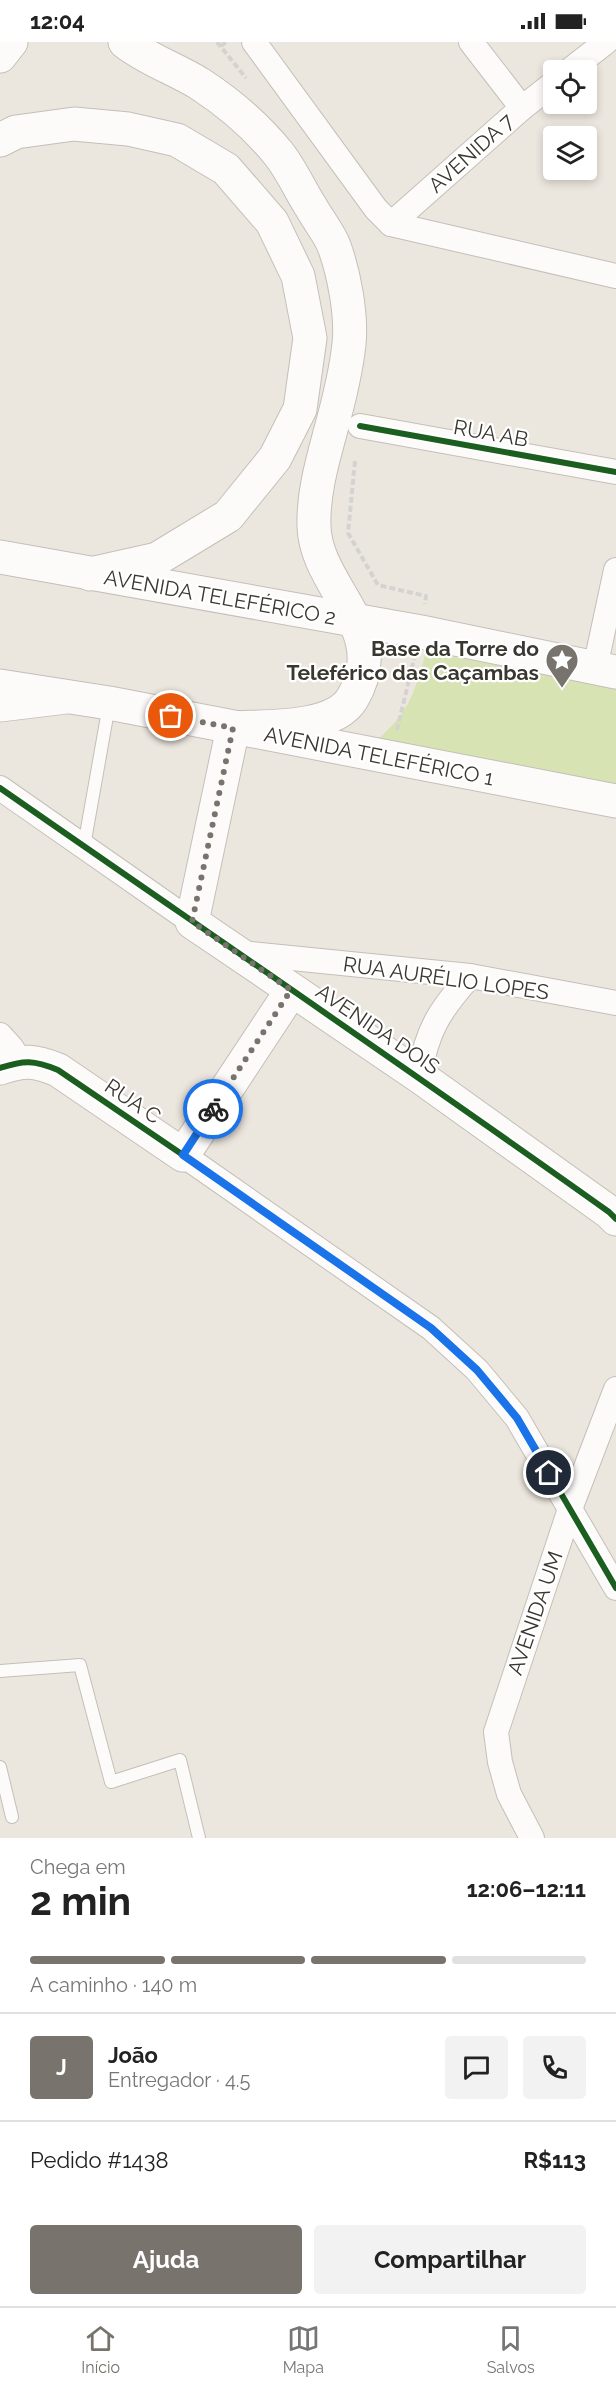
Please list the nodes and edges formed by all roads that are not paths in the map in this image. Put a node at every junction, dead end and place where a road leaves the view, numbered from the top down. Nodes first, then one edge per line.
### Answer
1 (11, 42) edge
2 (125, 42) edge
3 (254, 42) edge
4 (471, 42) edge
5 (606, 42) edge
6 (0, 56) edge
7 (583, 60) edge
8 (543, 92) edge
9 (522, 108) junction
10 (0, 140) edge
11 (391, 224) junction
12 (616, 276) edge
13 (360, 426) dead end
14 (616, 472) edge
15 (0, 558) edge
16 (616, 570) edge
17 (90, 574) junction
18 (358, 622) junction
19 (605, 670) edge
20 (0, 686) edge
21 (66, 697) junction
22 (109, 703) junction
23 (0, 705) edge
24 (233, 728) junction
25 (0, 788) edge
26 (616, 801) edge
27 (84, 846) junction
28 (192, 922) junction
29 (240, 953) junction
30 (470, 976) junction
31 (291, 990) junction
32 (616, 1003) edge
33 (0, 1035) edge
34 (10, 1065) edge
35 (418, 1076) junction
36 (183, 1155) junction
37 (614, 1213) edge
38 (616, 1389) edge
39 (570, 1509) junction
40 (616, 1588) edge
41 (0, 1671) edge
42 (0, 1767) edge
43 (12, 1816) dead end
44 (199, 1838) edge
45 (532, 1838) edge

1 - 6 main road
2 - 18 main road
3 - 11 street
4 - 9 street
5 - 7 street
8 - 9 street, AVENIDA 7
9 - 11 street, AVENIDA 7
10 - 17 main road
11 - 12 street
13 - 14 street, RUA AB
15 - 17 main road, AVENIDA TELEFÉRICO 2
16 - 19 street
17 - 18 main road, AVENIDA TELEFÉRICO 2
18 - 19 main road, AVENIDA TELEFÉRICO 2
18 - 24 main road
20 - 21 main road, AVENIDA TELEFÉRICO 1
21 - 22 main road, AVENIDA TELEFÉRICO 1
21 - 23 main road
22 - 24 main road, AVENIDA TELEFÉRICO 1
22 - 27 lane
24 - 26 main road, AVENIDA TELEFÉRICO 1
24 - 28 main road
25 - 27 street, AVENIDA DOIS
27 - 28 street, AVENIDA DOIS
28 - 29 main road, AVENIDA DOIS
29 - 30 street, RUA AURÉLIO LOPES
29 - 31 main road, AVENIDA DOIS
30 - 32 street, RUA AURÉLIO LOPES
30 - 35 street
31 - 35 main road, AVENIDA DOIS
31 - 36 main road
33 - 34 street, RUA C
34 - 36 main road, RUA C
35 - 37 main road, AVENIDA DOIS
36 - 39 street, RUA C
38 - 39 street, AVENIDA UM
39 - 40 street, RUA C
39 - 45 street, AVENIDA UM
41 - 44 lane
42 - 43 lane

